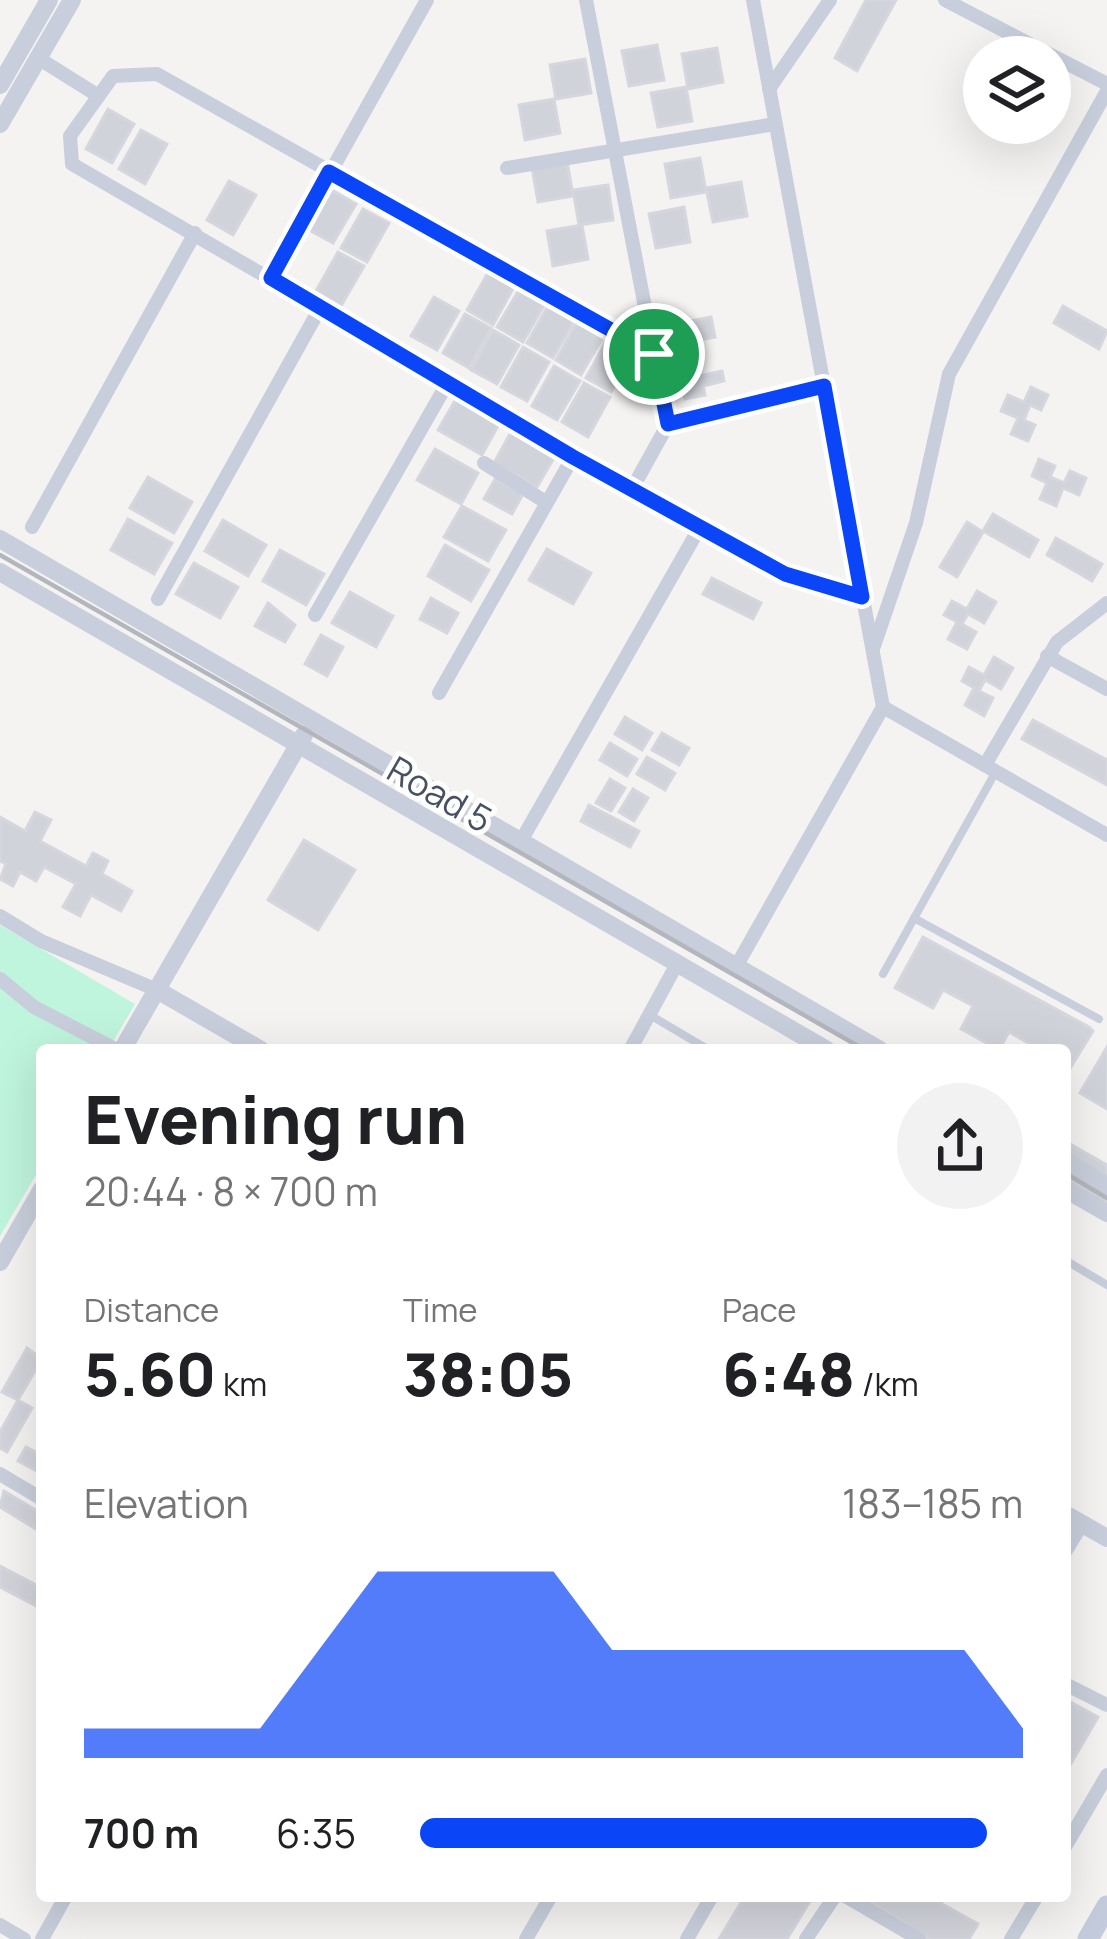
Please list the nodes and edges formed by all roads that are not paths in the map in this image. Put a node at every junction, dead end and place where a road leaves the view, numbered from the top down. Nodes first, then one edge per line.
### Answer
1 (49, 0) edge
2 (72, 0) edge
3 (427, 0) edge
4 (586, 0) edge
5 (752, 0) edge
6 (830, 0) edge
7 (945, 0) edge
8 (38, 58) junction
9 (0, 85) edge
10 (1107, 87) edge
11 (769, 89) junction
12 (97, 94) junction
13 (0, 124) edge
14 (775, 124) junction
15 (614, 149) junction
16 (507, 168) dead end
17 (329, 172) junction
18 (195, 233) junction
19 (271, 278) junction
20 (319, 310) junction
21 (654, 354) junction
22 (448, 382) junction
23 (824, 386) junction
24 (668, 424) junction
25 (573, 457) junction
26 (484, 463) dead end
27 (632, 489) junction
28 (544, 501) junction
29 (32, 526) dead end
30 (700, 527) junction
31 (0, 539) edge
32 (0, 572) edge
33 (862, 597) junction
34 (158, 599) dead end
35 (1107, 603) edge
36 (315, 615) dead end
37 (873, 650) junction
38 (1047, 656) junction
39 (1107, 689) edge
40 (439, 693) dead end
41 (883, 707) junction
42 (313, 721) junction
43 (299, 742) junction
44 (990, 768) junction
45 (1107, 835) edge
46 (521, 841) junction
47 (0, 916) edge
48 (914, 918) junction
49 (678, 962) junction
50 (737, 965) junction
51 (883, 974) dead end
52 (0, 979) edge
53 (157, 990) junction
54 (650, 1016) junction
55 (1099, 1019) dead end
56 (107, 1044) edge
57 (123, 1044) edge
58 (251, 1044) edge
59 (634, 1044) edge
60 (699, 1044) edge
61 (817, 1044) edge
62 (870, 1044) edge
63 (1071, 1165) edge
64 (1107, 1186) edge
65 (1071, 1193) edge
66 (36, 1199) edge
67 (1107, 1214) edge
68 (0, 1262) edge
69 (1071, 1264) edge
70 (1107, 1285) edge
71 (0, 1474) edge
72 (36, 1495) edge
73 (1074, 1519) edge
74 (1107, 1538) edge
75 (1071, 1687) edge
76 (1107, 1705) edge
77 (1107, 1775) edge
78 (1071, 1837) edge
79 (64, 1902) edge
80 (548, 1902) edge
81 (709, 1902) edge
82 (831, 1902) edge
83 (855, 1902) edge
84 (1033, 1902) edge
85 (1107, 1906) edge
86 (0, 1925) edge
87 (24, 1939) edge
88 (42, 1939) edge
89 (526, 1939) edge
90 (688, 1939) edge
91 (806, 1939) edge
92 (919, 1939) edge
93 (1012, 1939) edge
94 (1088, 1939) edge

1 - 9 street
2 - 8 street
3 - 17 street
4 - 15 street
5 - 11 street
6 - 11 street
7 - 10 street
8 - 12 street
8 - 13 street
10 - 37 street
11 - 14 street
12 - 17 street
12 - 18 street
14 - 15 street
14 - 23 street
15 - 16 street
15 - 21 street
17 - 19 street
17 - 21 street
18 - 19 street
18 - 29 street
19 - 20 street
20 - 22 street
20 - 34 street
21 - 24 street
22 - 25 street
22 - 36 street
23 - 24 street
23 - 33 street
24 - 27 street
25 - 27 street
25 - 28 street
26 - 28 street
27 - 30 street
28 - 40 street
30 - 33 street
30 - 46 street
31 - 42 street, Road 5
32 - 43 street, Road 5
33 - 37 street
35 - 38 street
37 - 41 street
38 - 39 street
38 - 44 street
41 - 44 street
41 - 50 street
42 - 43 street
42 - 46 street, Road 5
43 - 49 street, Road 5
43 - 53 street
44 - 45 street
44 - 48 lane
46 - 50 street, Road 5
47 - 53 street
48 - 51 lane
48 - 55 lane
49 - 54 street
49 - 61 street, Road 5
50 - 62 street, Road 5
52 - 56 street
53 - 57 street
53 - 58 street
54 - 59 street
54 - 60 lane
63 - 64 street
65 - 67 street
66 - 68 street
69 - 70 lane
71 - 72 street
73 - 74 street
75 - 76 street
77 - 78 street
79 - 88 street
80 - 89 street
81 - 90 street
82 - 91 street
83 - 92 street
84 - 93 street
85 - 94 main road
86 - 87 street

